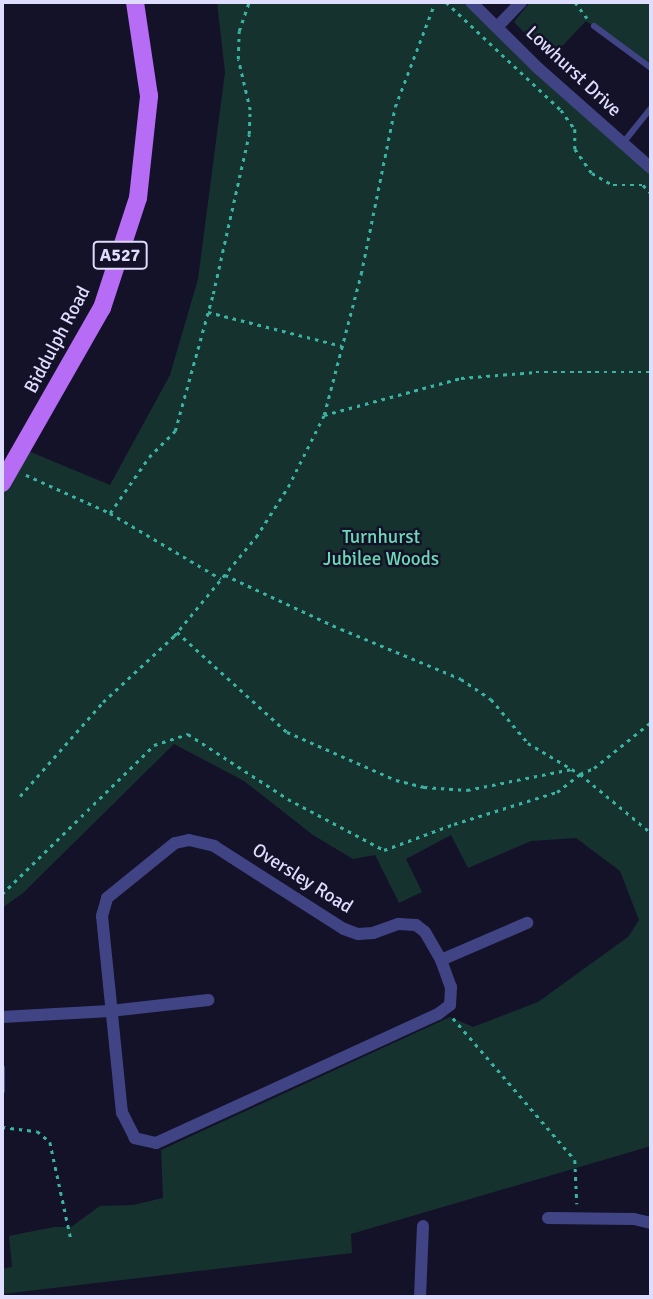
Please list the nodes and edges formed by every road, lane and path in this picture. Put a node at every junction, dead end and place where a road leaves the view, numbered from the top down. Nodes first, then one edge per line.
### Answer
1 (135, 2) edge
2 (248, 2) edge
3 (435, 2) edge
4 (446, 2) edge
5 (471, 2) edge
6 (521, 2) edge
7 (575, 2) edge
8 (594, 26) joint
9 (497, 27) junction
10 (651, 68) edge
11 (651, 107) edge
12 (623, 143) junction
13 (651, 168) edge
14 (651, 192) edge
15 (208, 312) junction
16 (342, 346) junction
17 (651, 372) edge
18 (324, 415) junction
19 (6, 476) edge
20 (110, 513) junction
21 (225, 575) junction
22 (222, 579) junction
23 (177, 632) junction
24 (651, 722) edge
25 (572, 769) junction
26 (580, 774) junction
27 (20, 796) dead end
28 (651, 833) edge
29 (2, 894) edge
30 (527, 923) dead end
31 (441, 960) junction
32 (208, 1000) dead end
33 (446, 1010) junction
34 (110, 1011) junction
35 (2, 1017) edge
36 (2, 1068) edge
37 (2, 1091) edge
38 (2, 1127) edge
39 (548, 1218) dead end
40 (578, 1218) junction
41 (651, 1223) edge
42 (423, 1226) dead end
43 (71, 1239) dead end
44 (420, 1297) edge

1 - 19 main road, Biddulph Road / A527
2 - 15 path
3 - 16 path
4 - 14 path
5 - 9 street, Lowhurst Drive
6 - 9 street
7 - 8 path
8 - 10 lane
9 - 12 street, Lowhurst Drive
11 - 12 lane
12 - 13 street, Lowhurst Drive
15 - 16 path
15 - 20 path
16 - 18 path
17 - 18 path
18 - 21 path
19 - 20 path
20 - 22 path
21 - 22 path
21 - 25 path
22 - 23 path
23 - 25 path
23 - 27 path
24 - 26 path
25 - 26 path
26 - 28 path
26 - 29 path
30 - 31 street
31 - 33 street, Oversley Road
31 - 34 street, Oversley Road
32 - 34 street
33 - 34 street, Oversley Road
33 - 40 path
34 - 35 street
36 - 37 lane
38 - 43 path
39 - 40 street
40 - 41 street
42 - 44 street

